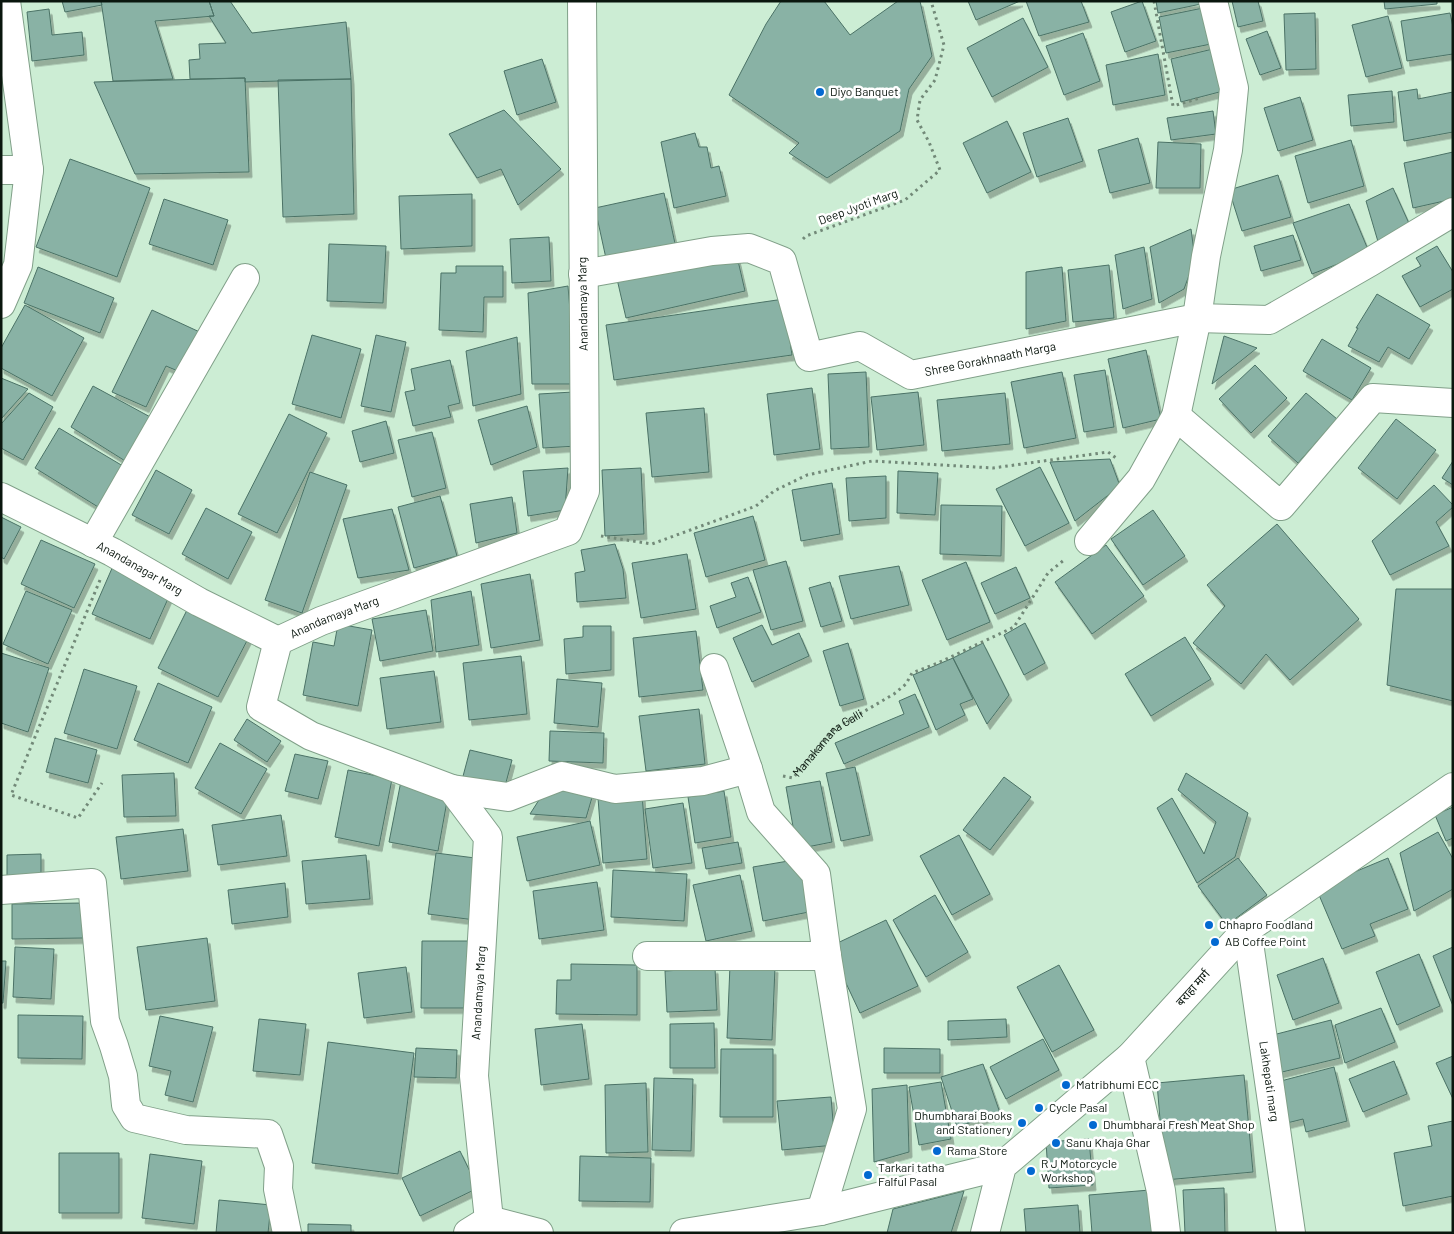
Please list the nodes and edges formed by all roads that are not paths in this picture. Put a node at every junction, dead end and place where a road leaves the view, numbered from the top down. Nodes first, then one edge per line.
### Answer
1 (6, 1) edge
2 (582, 1) edge
3 (1213, 1) edge
4 (1, 170) edge
5 (29, 170) junction
6 (1453, 212) edge
7 (583, 274) junction
8 (245, 278) dead end
9 (1, 304) edge
10 (1197, 318) junction
11 (1453, 403) edge
12 (1176, 416) junction
13 (1, 497) edge
14 (1089, 541) road end
15 (102, 547) junction
16 (278, 641) junction
17 (714, 668) dead end
18 (748, 769) junction
19 (1453, 787) edge
20 (452, 789) junction
21 (1, 890) edge
22 (1247, 929) junction
23 (647, 956) dead end
24 (827, 956) junction
25 (1130, 1057) junction
26 (1002, 1166) junction
27 (821, 1212) junction
28 (479, 1226) edge
29 (287, 1233) edge
30 (539, 1233) edge
31 (684, 1233) edge
32 (985, 1233) edge
33 (1166, 1233) edge
34 (1291, 1233) edge

1 - 5 street
2 - 7 street, Anandamaya Marg
3 - 10 street
4 - 5 street
5 - 9 street
6 - 10 street, Shree Gorakhnaath Marga
7 - 10 street, Shree Gorakhnaath Marga
7 - 16 street, Anandamaya Marg
8 - 15 street
10 - 12 street
11 - 12 street
12 - 14 street
13 - 15 street, Anandanagar Marg
15 - 16 street, Anandanagar Marg
16 - 20 street, Anandamaya Marg
17 - 18 street
18 - 20 street
18 - 24 street
19 - 22 street, बराहा मार्ग
20 - 28 street, Anandamaya Marg
21 - 29 street
22 - 25 street, बराहा मार्ग
22 - 34 street, Lakhepati marg
23 - 24 street
24 - 27 street
25 - 26 street, बराहा मार्ग
25 - 33 street
26 - 27 street
26 - 32 street
27 - 31 street
28 - 30 street

